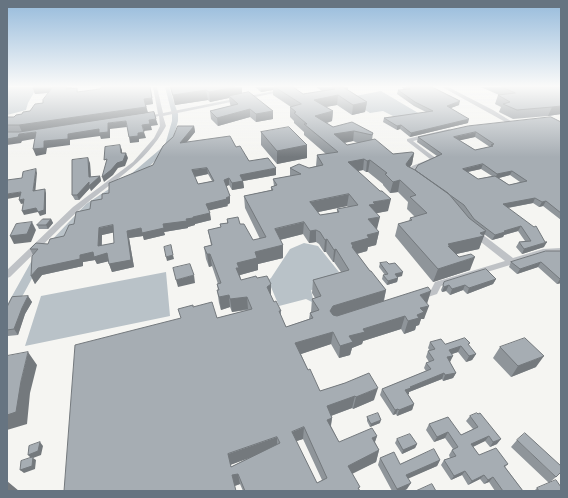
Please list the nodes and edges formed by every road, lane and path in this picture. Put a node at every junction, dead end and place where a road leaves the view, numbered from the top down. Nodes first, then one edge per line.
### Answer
1 (163, 110) edge
2 (188, 110) edge
3 (490, 110) edge
4 (164, 114) junction
5 (139, 118) edge
6 (500, 124) edge
7 (455, 130) edge
8 (415, 179) edge
9 (468, 227) edge
10 (561, 251) edge
11 (511, 261) junction
12 (7, 275) edge
13 (415, 298) edge

1 - 4 street
2 - 4 street
3 - 6 street
4 - 5 street
4 - 12 street
7 - 8 street
9 - 11 street
10 - 11 street
11 - 13 street

